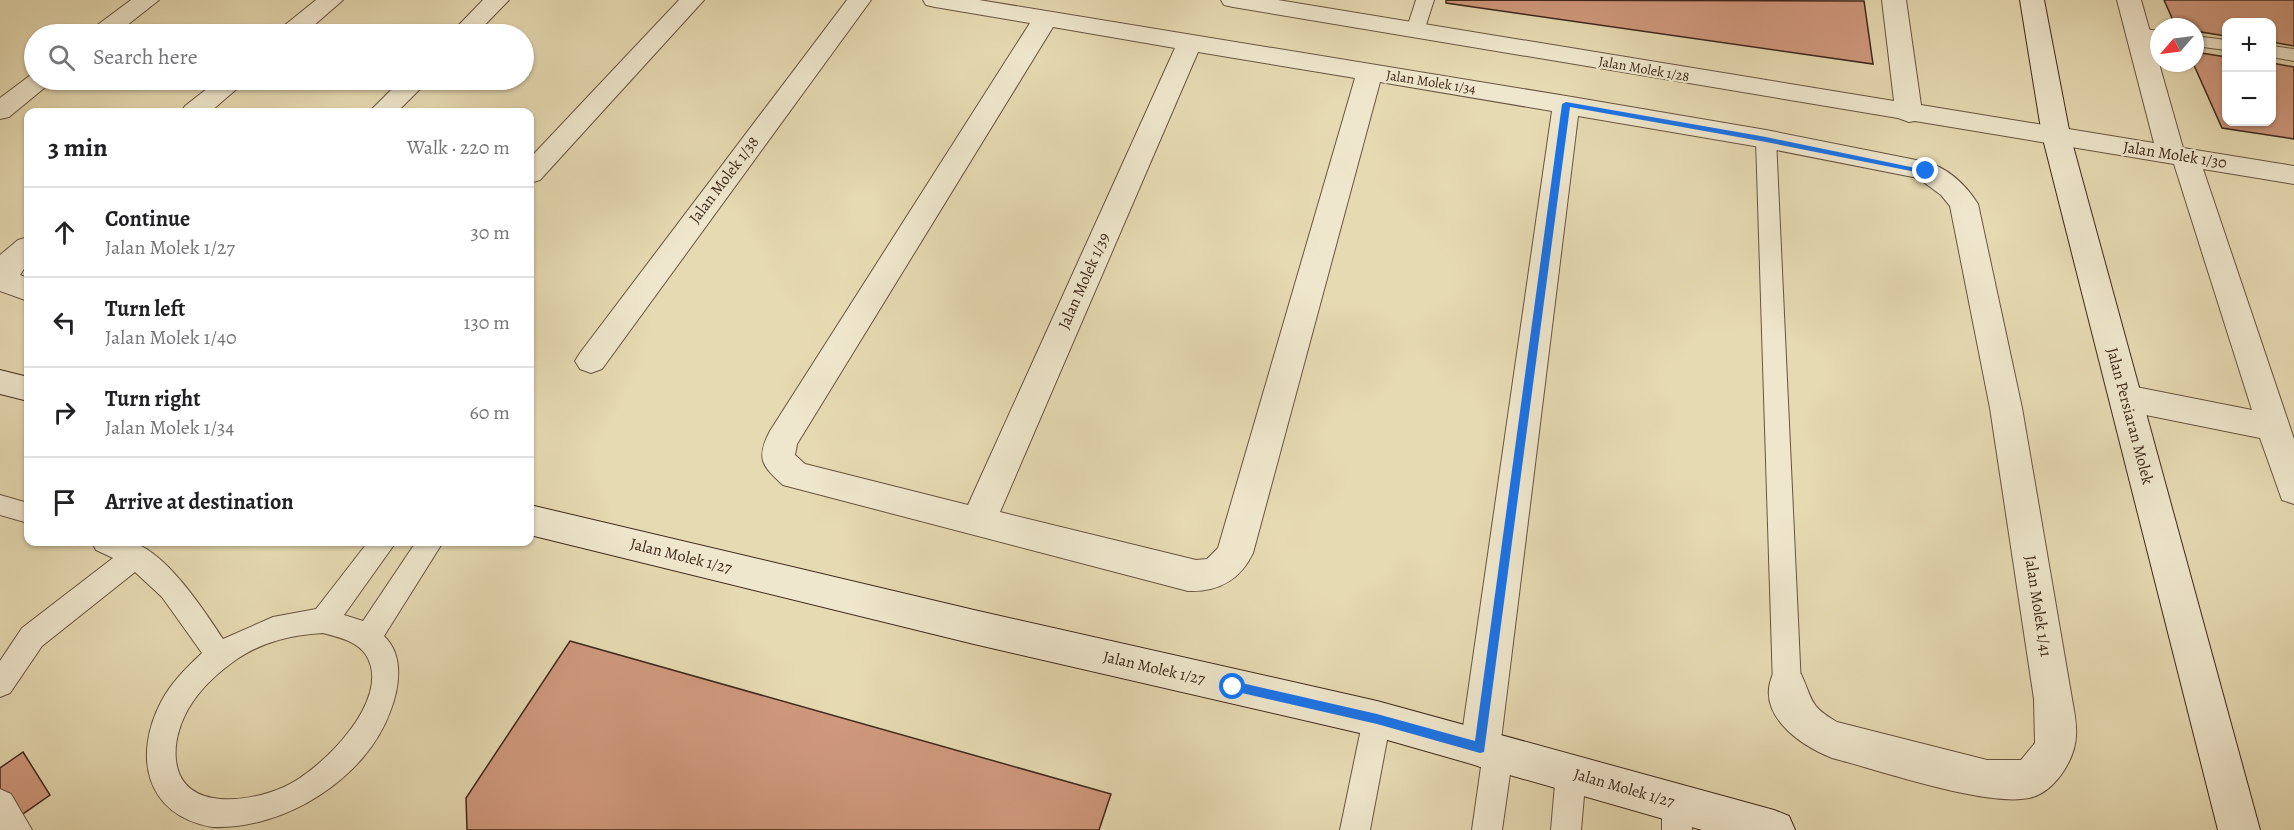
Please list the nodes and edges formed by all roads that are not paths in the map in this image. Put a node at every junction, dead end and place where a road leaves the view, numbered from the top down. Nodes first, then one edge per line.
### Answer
1 (147, 0) edge
2 (331, 0) edge
3 (497, 0) edge
4 (692, 0) edge
5 (859, 0) edge
6 (935, 0) edge
7 (1233, 0) edge
8 (1425, 0) edge
9 (1894, 0) edge
10 (2032, 0) edge
11 (2129, 0) edge
12 (1045, 20) junction
13 (115, 24) edge
14 (301, 24) edge
15 (472, 24) edge
16 (1415, 31) junction
17 (2148, 34) edge
18 (1190, 42) junction
19 (2204, 42) edge
20 (2222, 44) edge
21 (2276, 53) edge
22 (2294, 55) edge
23 (1370, 72) junction
24 (28, 90) edge
25 (222, 90) edge
26 (405, 90) edge
27 (1566, 104) junction
28 (199, 108) edge
29 (386, 108) edge
30 (0, 111) edge
31 (1909, 114) junction
32 (2056, 135) junction
33 (1766, 139) junction
34 (2178, 155) junction
35 (534, 170) edge
36 (1926, 171) joint
37 (2294, 175) edge
38 (24, 252) edge
39 (24, 289) edge
40 (591, 361) dead end
41 (0, 382) edge
42 (24, 388) edge
43 (2126, 398) junction
44 (2284, 430) edge
45 (2294, 490) edge
46 (979, 520) junction
47 (534, 521) edge
48 (114, 546) edge
49 (427, 546) edge
50 (376, 550) edge
51 (135, 556) junction
52 (323, 621) junction
53 (368, 637) junction
54 (219, 656) junction
55 (0, 684) edge
56 (1787, 686) joint
57 (1377, 719) junction
58 (1489, 751) junction
59 (1571, 773) junction
60 (0, 804) edge
61 (1677, 816) edge
62 (249, 821) edge
63 (17, 830) edge
64 (1355, 830) edge
65 (1487, 830) edge
66 (1566, 830) edge
67 (1774, 830) edge
68 (2239, 830) edge

1 - 13 street
2 - 14 street
3 - 15 street
4 - 35 street
5 - 40 street, Jalan Molek 1/38
6 - 12 street, Jalan Molek 1/34
7 - 16 street, Jalan Molek 1/28
8 - 16 lane
9 - 31 street
10 - 32 street, Jalan Persiaran Molek
11 - 17 street
12 - 18 street, Jalan Molek 1/34
12 - 46 street
16 - 31 street, Jalan Molek 1/28
17 - 34 street
18 - 23 street, Jalan Molek 1/34
18 - 46 street, Jalan Molek 1/39
19 - 20 lane
21 - 22 lane
23 - 27 street, Jalan Molek 1/34
23 - 46 street
24 - 30 street
25 - 28 street
26 - 29 street
27 - 33 street, Jalan Molek 1/34
27 - 58 street
31 - 32 street, Jalan Molek 1/28
32 - 34 street, Jalan Molek 1/30
32 - 43 street, Jalan Persiaran Molek
33 - 36 street, Jalan Molek 1/34
33 - 56 lane
34 - 37 street, Jalan Molek 1/30
34 - 44 street
36 - 56 street, Jalan Molek 1/41
38 - 39 street
41 - 42 street
43 - 44 street
43 - 68 street, Jalan Persiaran Molek
44 - 45 street
47 - 57 street, Jalan Molek 1/27
48 - 51 lane
49 - 53 lane
50 - 52 lane
51 - 54 lane
51 - 55 lane
52 - 53 lane
52 - 54 lane
53 - 62 lane
54 - 62 lane
57 - 58 street, Jalan Molek 1/27
57 - 64 lane
58 - 59 street, Jalan Molek 1/27
58 - 65 lane
59 - 61 street, Jalan Molek 1/27
59 - 66 lane
60 - 63 lane
61 - 67 street, Jalan Molek 1/27

